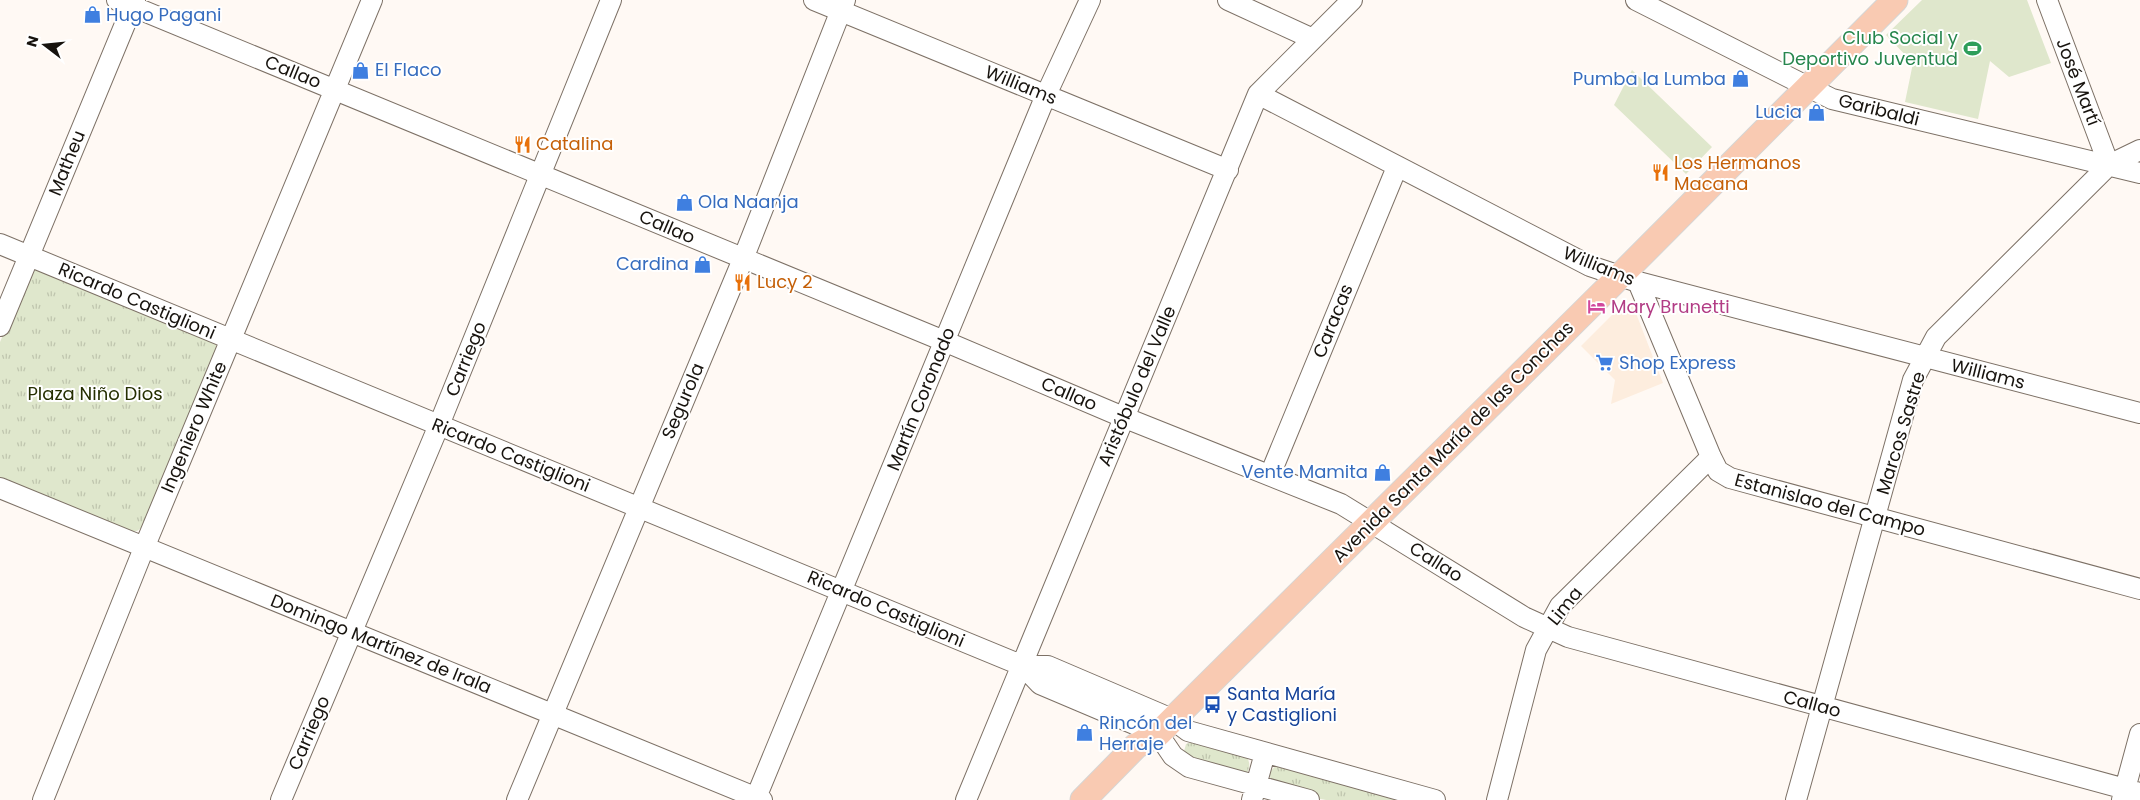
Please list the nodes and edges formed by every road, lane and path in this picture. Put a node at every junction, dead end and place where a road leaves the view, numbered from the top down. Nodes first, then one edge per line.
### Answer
1 (372, 0) edge
2 (611, 0) edge
3 (814, 0) edge
4 (1090, 0) edge
5 (1228, 0) edge
6 (1352, 0) edge
7 (1636, 0) edge
8 (1895, 0) edge
9 (2047, 0) edge
10 (128, 2) edge
11 (843, 5) edge
12 (1313, 40) junction
13 (1807, 86) junction
14 (335, 89) junction
15 (1258, 94) junction
16 (1046, 95) junction
17 (2140, 150) edge
18 (2109, 165) junction
19 (1397, 167) junction
20 (1228, 170) junction
21 (2140, 173) edge
22 (541, 174) junction
23 (0, 244) edge
24 (29, 256) junction
25 (743, 260) junction
26 (1629, 279) junction
27 (0, 326) edge
28 (230, 340) junction
29 (944, 341) junction
30 (1924, 358) junction
31 (2140, 413) edge
32 (1123, 417) junction
33 (439, 425) junction
34 (1711, 458) junction
35 (1270, 475) junction
36 (0, 488) edge
37 (639, 507) junction
38 (1876, 518) junction
39 (1373, 522) junction
40 (144, 548) junction
41 (2140, 589) edge
42 (842, 590) junction
43 (1548, 628) junction
44 (351, 633) junction
45 (1023, 666) junction
46 (1822, 707) junction
47 (553, 714) junction
48 (1165, 727) junction
49 (2140, 734) edge
50 (1265, 753) junction
51 (1254, 793) edge
52 (2129, 794) edge
53 (758, 799) edge
54 (43, 800) edge
55 (281, 800) edge
56 (517, 800) edge
57 (966, 800) edge
58 (1083, 800) edge
59 (1107, 800) edge
60 (1309, 800) edge
61 (1435, 800) edge
62 (1497, 800) edge
63 (1796, 800) edge

1 - 14 street, Ingeniero White
2 - 22 street, Carriego
3 - 11 street, Williams
4 - 16 street, Martín Coronado
5 - 12 street
6 - 12 street, Aristóbulo del Valle
7 - 13 street, Garibaldi
8 - 13 main road, Avenida Santa María de las Conchas
9 - 18 street, José Martí
10 - 14 street, Callao
10 - 24 street, Matheu
11 - 16 street, Williams
11 - 25 street, Segurola
12 - 15 street, Aristóbulo del Valle
13 - 18 street, Garibaldi
13 - 26 main road, Avenida Santa María de las Conchas
14 - 22 street, Callao
14 - 28 street, Ingeniero White
15 - 19 street, Williams
15 - 20 street, Aristóbulo del Valle
16 - 20 street, Williams
16 - 29 street, Martín Coronado
17 - 18 street, Marcos Sastre
18 - 21 street, Garibaldi
18 - 30 street, Marcos Sastre
19 - 26 street, Williams
19 - 35 street, Caracas
20 - 32 street, Aristóbulo del Valle
22 - 25 street, Callao
22 - 33 street, Carriego
23 - 24 street, Ricardo Castiglioni
24 - 27 street, Matheu
24 - 28 street, Ricardo Castiglioni
25 - 29 street, Callao
25 - 37 street, Segurola
26 - 30 street, Williams
26 - 34 street, Estanislao del Campo
26 - 39 main road, Avenida Santa María de las Conchas
28 - 33 street, Ricardo Castiglioni
28 - 40 street, Ingeniero White
29 - 32 street, Callao
29 - 42 street, Martín Coronado
30 - 31 street, Williams
30 - 38 street, Marcos Sastre
32 - 35 street, Callao
32 - 45 street, Aristóbulo del Valle
33 - 37 street, Ricardo Castiglioni
33 - 44 street, Carriego
34 - 38 street, Estanislao del Campo
34 - 43 street, Lima
35 - 39 street, Callao
36 - 40 street, Domingo Martínez de Irala
37 - 42 street, Ricardo Castiglioni
37 - 47 street, Segurola
38 - 41 street, Estanislao del Campo
38 - 46 street, Marcos Sastre
39 - 43 street, Callao
39 - 48 main road, Avenida Santa María de las Conchas
40 - 44 street, Domingo Martínez de Irala
40 - 54 street, Ingeniero White
42 - 45 street, Ricardo Castiglioni
42 - 53 street, Martín Coronado
43 - 46 street, Callao
43 - 62 street, Lima
44 - 47 street, Domingo Martínez de Irala
44 - 55 street, Carriego
45 - 48 street, Ricardo Castiglioni
45 - 57 street, Aristóbulo del Valle
46 - 52 street, Callao
46 - 63 street, Marcos Sastre
47 - 53 street, Domingo Martínez de Irala
47 - 56 street, Segurola
48 - 50 street, Ricardo Castiglioni
48 - 51 street
48 - 58 main road, Avenida Santa María de las Conchas
48 - 59 main road, Avenida Santa María de las Conchas
49 - 52 street
50 - 51 street
50 - 61 street, Ricardo Castiglioni
51 - 60 street

